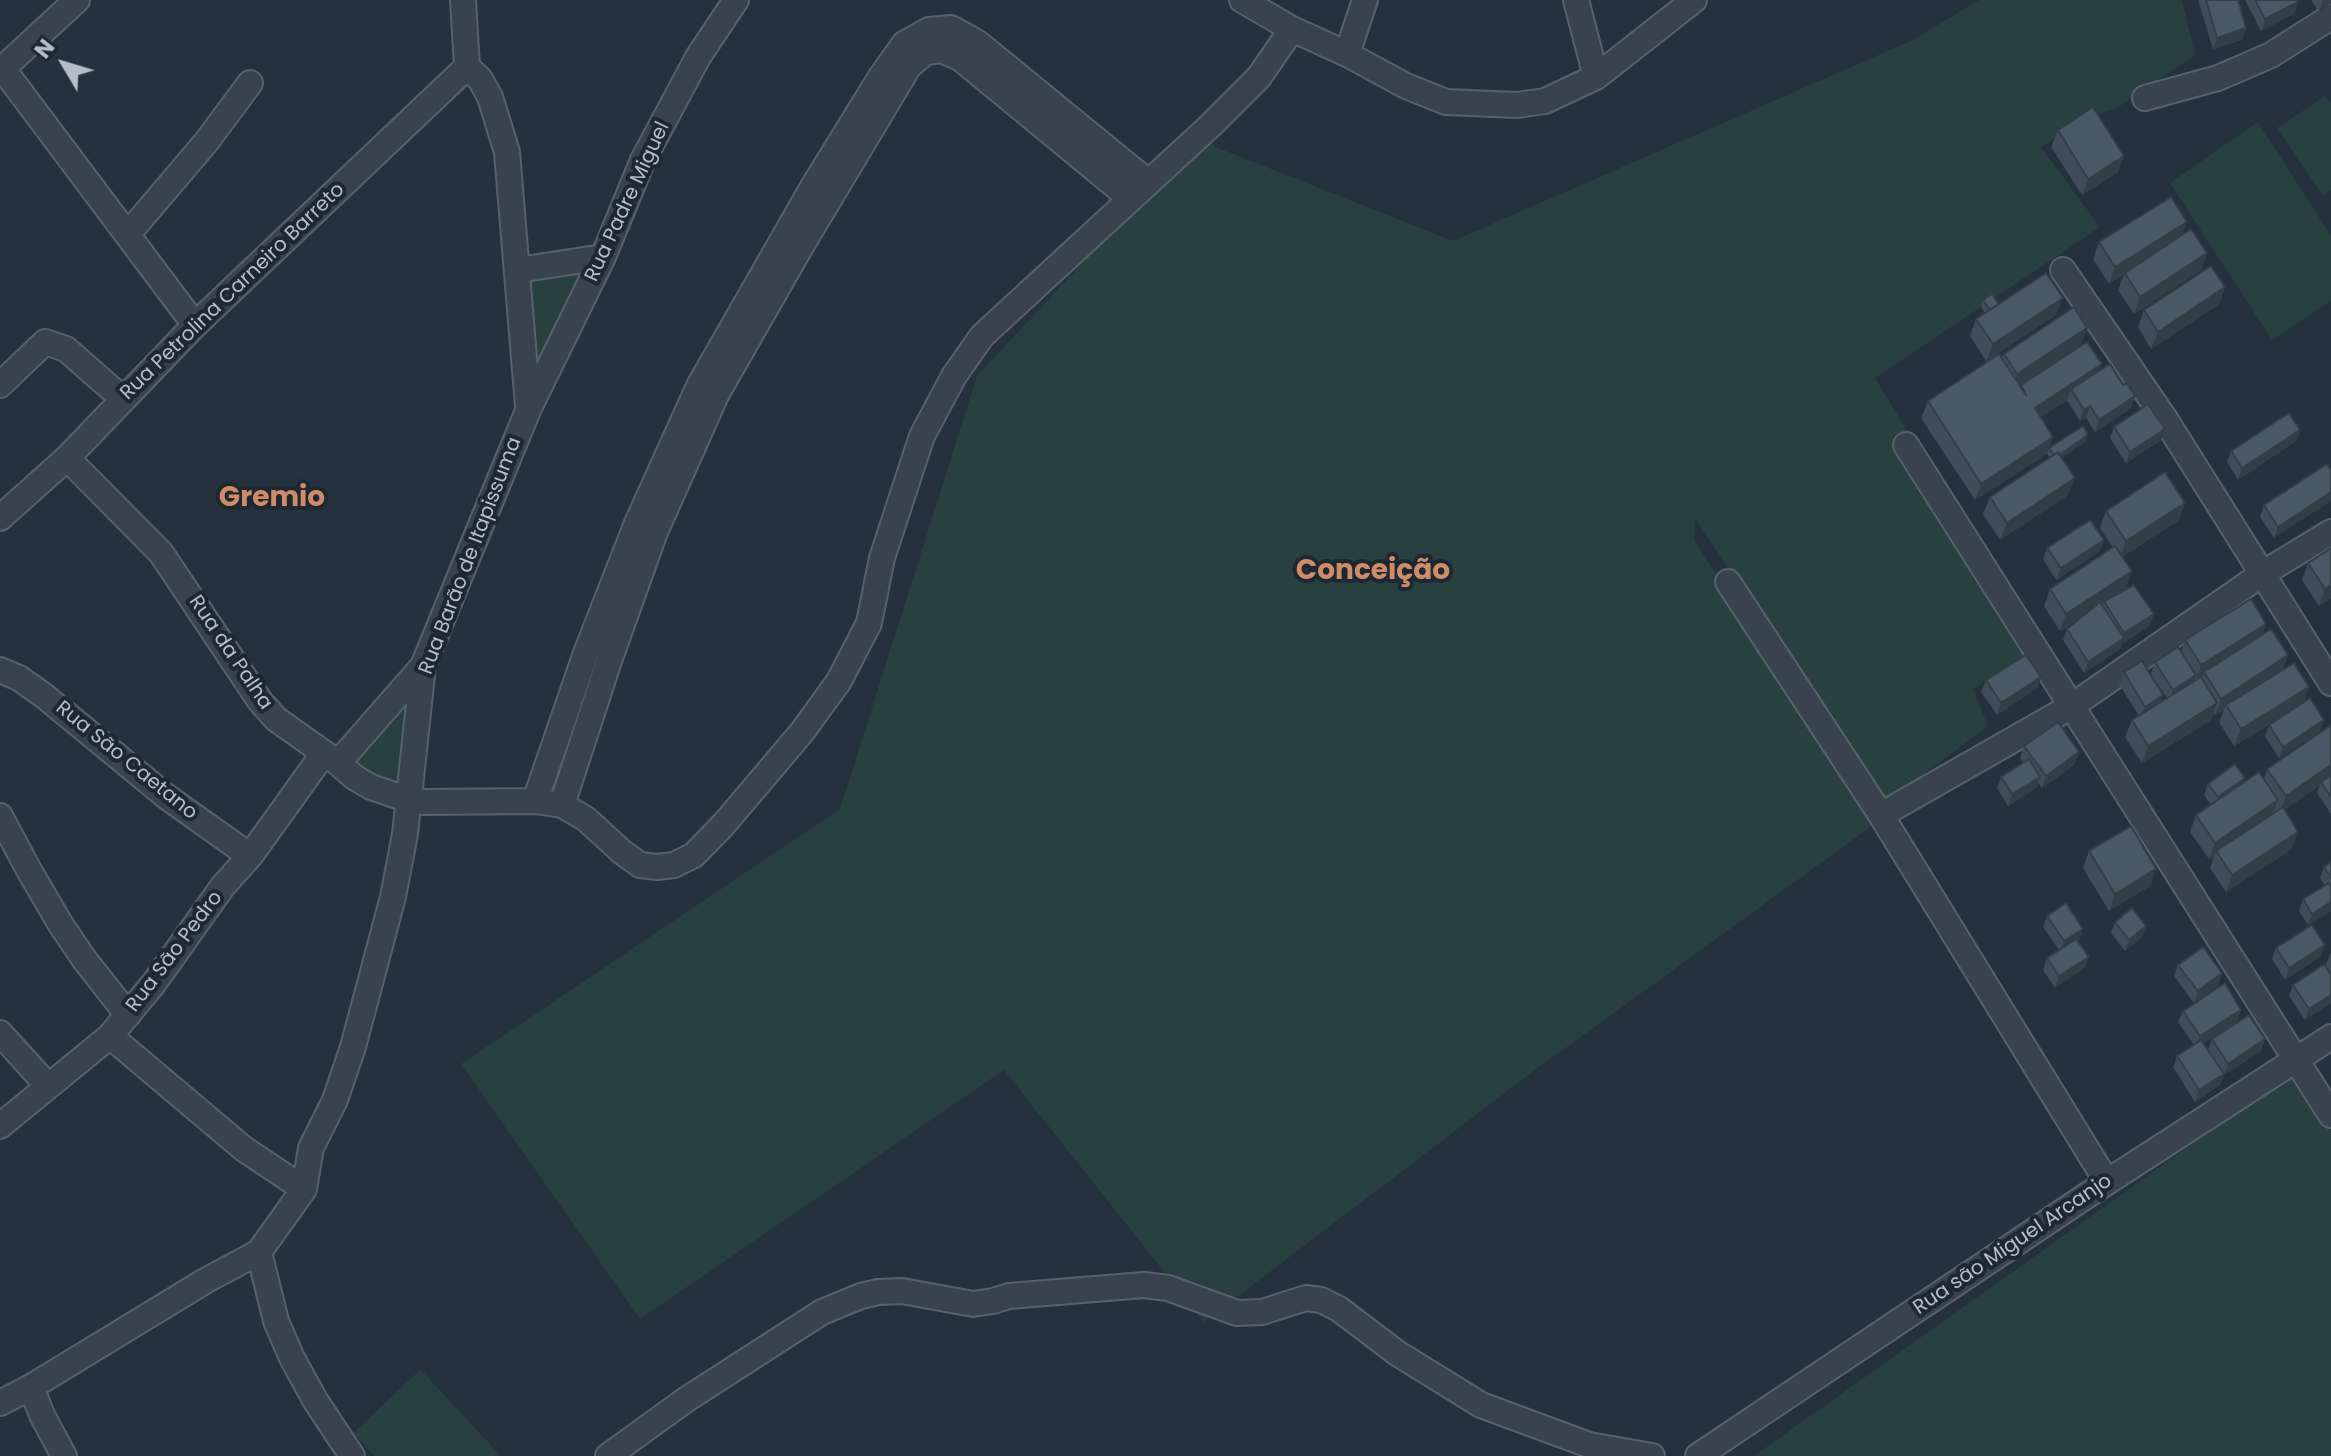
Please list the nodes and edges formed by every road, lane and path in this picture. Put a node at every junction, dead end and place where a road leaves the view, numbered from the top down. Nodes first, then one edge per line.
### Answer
1 (77, 0) edge
2 (463, 0) edge
3 (736, 0) edge
4 (1242, 0) edge
5 (1365, 0) edge
6 (1576, 0) edge
7 (1692, 0) edge
8 (2331, 17) edge
9 (1292, 29) junction
10 (1347, 54) junction
11 (467, 67) junction
12 (1, 70) edge
13 (1596, 77) junction
14 (250, 83) dead end
15 (2145, 98) dead end
16 (1139, 190) junction
17 (128, 234) junction
18 (603, 257) junction
19 (518, 270) junction
20 (2063, 270) dead end
21 (195, 325) junction
22 (0, 385) edge
23 (123, 399) junction
24 (529, 408) junction
25 (1906, 445) dead end
26 (67, 458) junction
27 (0, 518) edge
28 (2331, 532) edge
29 (2262, 574) junction
30 (1728, 582) dead end
31 (423, 666) junction
32 (0, 670) edge
33 (2331, 683) edge
34 (2072, 706) junction
35 (331, 758) junction
36 (417, 801) junction
37 (535, 801) junction
38 (562, 805) junction
39 (1881, 815) junction
40 (0, 816) edge
41 (250, 856) junction
42 (128, 1015) junction
43 (0, 1033) edge
44 (110, 1036) junction
45 (2331, 1037) edge
46 (2297, 1059) junction
47 (48, 1086) junction
48 (2331, 1115) edge
49 (0, 1126) edge
50 (2107, 1182) junction
51 (304, 1189) junction
52 (259, 1252) junction
53 (31, 1387) junction
54 (0, 1403) edge
55 (64, 1456) edge
56 (352, 1456) edge
57 (608, 1456) edge
58 (1652, 1456) edge
59 (1698, 1456) edge

1 - 12 street
2 - 11 street
3 - 18 street, Rua Padre Miguel
4 - 9 street
5 - 10 street
6 - 13 street
7 - 13 street
8 - 15 street
9 - 10 street
9 - 16 street
10 - 13 street
11 - 19 street, Rua Barão de Itapissuma
11 - 21 street, Rua Petrolina Carneiro Barreto
12 - 17 street
14 - 17 street
16 - 37 street
16 - 38 street
16 - 38 street
17 - 21 street
18 - 19 street
18 - 24 street, Rua Padre Miguel
19 - 24 street, Rua Barão de Itapissuma
20 - 29 street
21 - 23 street, Rua Petrolina Carneiro Barreto
22 - 23 street
23 - 26 street, Rua Petrolina Carneiro Barreto
24 - 31 street, Rua Barão de Itapissuma
25 - 34 street
26 - 27 street, Rua Petrolina Carneiro Barreto
26 - 35 street, Rua da Palha
28 - 29 street
29 - 33 street
29 - 34 street
30 - 39 street
31 - 35 street, Rua São Pedro
31 - 36 street, Rua Barão de Itapissuma
32 - 41 street, Rua São Caetano
34 - 39 street
34 - 46 street
35 - 36 street, Rua da Palha
35 - 41 street, Rua São Pedro
36 - 37 street, Rua da Palha
36 - 51 street, Rua Barão de Itapissuma
37 - 38 street, Rua da Palha
39 - 50 street
40 - 42 street
41 - 42 street, Rua São Pedro
42 - 44 street, Rua São Pedro
43 - 47 street
44 - 47 street, Rua São Pedro
44 - 51 street
45 - 46 street, Rua são Miguel Arcanjo
46 - 48 street
46 - 50 street, Rua são Miguel Arcanjo
47 - 49 street, Rua São Pedro
50 - 59 street, Rua são Miguel Arcanjo
51 - 52 street, Rua Barão de Itapissuma
52 - 53 street
52 - 56 street
53 - 54 street
53 - 55 street
57 - 58 street

